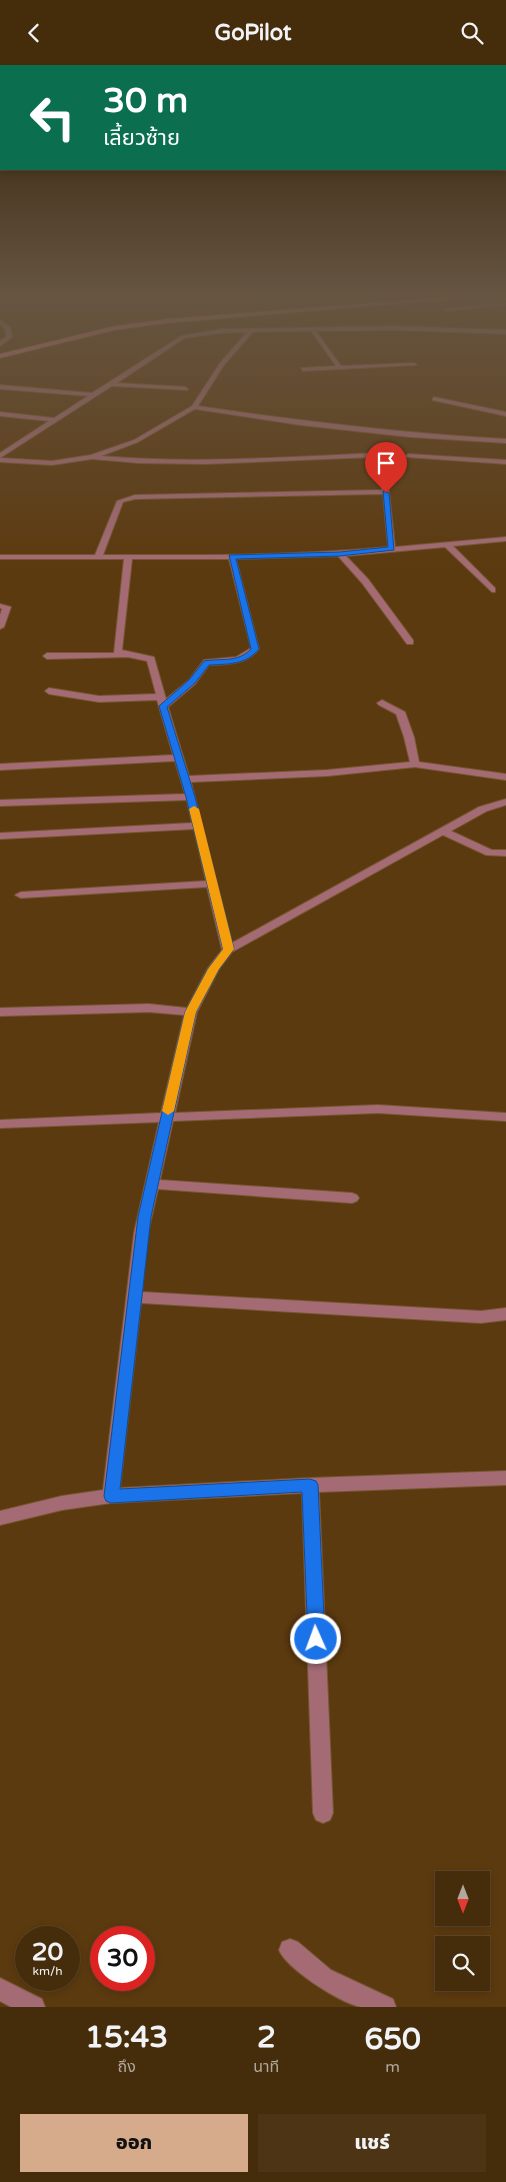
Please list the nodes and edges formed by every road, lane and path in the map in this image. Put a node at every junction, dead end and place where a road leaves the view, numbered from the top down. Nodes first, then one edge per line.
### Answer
1 (110, 385) edge
2 (120, 385) edge
3 (209, 385) edge
4 (0, 387) edge
5 (186, 389) dead end
6 (92, 395) junction
7 (434, 399) dead end
8 (194, 407) junction
9 (0, 414) edge
10 (506, 414) edge
11 (53, 419) junction
12 (506, 441) edge
13 (0, 456) edge
14 (408, 456) dead end
15 (92, 457) junction
16 (0, 460) edge
17 (506, 462) edge
18 (386, 493) junction
19 (506, 539) edge
20 (447, 544) junction
21 (392, 549) junction
22 (340, 554) junction
23 (0, 557) edge
24 (98, 557) junction
25 (128, 557) junction
26 (232, 557) junction
27 (492, 590) dead end
28 (0, 606) edge
29 (0, 627) edge
30 (410, 642) dead end
31 (125, 655) junction
32 (47, 656) dead end
33 (49, 691) dead end
34 (162, 702) junction
35 (382, 703) dead end
36 (179, 758) junction
37 (414, 764) junction
38 (0, 767) edge
39 (506, 777) edge
40 (186, 779) junction
41 (191, 797) junction
42 (506, 802) edge
43 (0, 803) edge
44 (198, 826) junction
45 (444, 832) junction
46 (0, 836) edge
47 (506, 853) edge
48 (211, 884) junction
49 (21, 895) dead end
50 (228, 949) junction
51 (0, 1011) edge
52 (191, 1012) junction
53 (506, 1117) edge
54 (166, 1118) junction
55 (0, 1124) edge
56 (151, 1185) junction
57 (352, 1197) dead end
58 (134, 1297) junction
59 (506, 1314) edge
60 (506, 1478) edge
61 (310, 1485) junction
62 (111, 1496) junction
63 (0, 1518) edge
64 (323, 1813) dead end
65 (290, 1950) dead end
66 (0, 1989) edge
67 (34, 2007) edge
68 (384, 2007) edge

1 - 6 street
2 - 5 street
3 - 8 street
4 - 6 street
6 - 11 street
7 - 10 street
8 - 12 street
8 - 15 street
9 - 11 street
11 - 13 street
14 - 17 street
15 - 16 street
15 - 18 street
18 - 21 street
18 - 24 street
19 - 20 street
20 - 21 street
20 - 27 street
21 - 22 street
22 - 26 street
22 - 30 street
23 - 24 street
24 - 25 street
25 - 26 street
25 - 31 street
26 - 34 street
28 - 29 street
31 - 32 street
31 - 34 street
33 - 34 street
34 - 36 street
35 - 37 street
36 - 38 street
36 - 40 street
37 - 39 street
37 - 40 street
40 - 41 street
41 - 43 street
41 - 44 street
42 - 45 street
44 - 46 street
44 - 48 street
45 - 47 street
45 - 50 street
48 - 49 street
48 - 50 street
50 - 52 street
51 - 52 street
52 - 54 street
53 - 54 street
54 - 55 street
54 - 56 street
56 - 57 street
56 - 58 street
58 - 59 street
58 - 62 street
60 - 61 street
61 - 62 street
61 - 64 street
62 - 63 street
65 - 68 street
66 - 67 street

